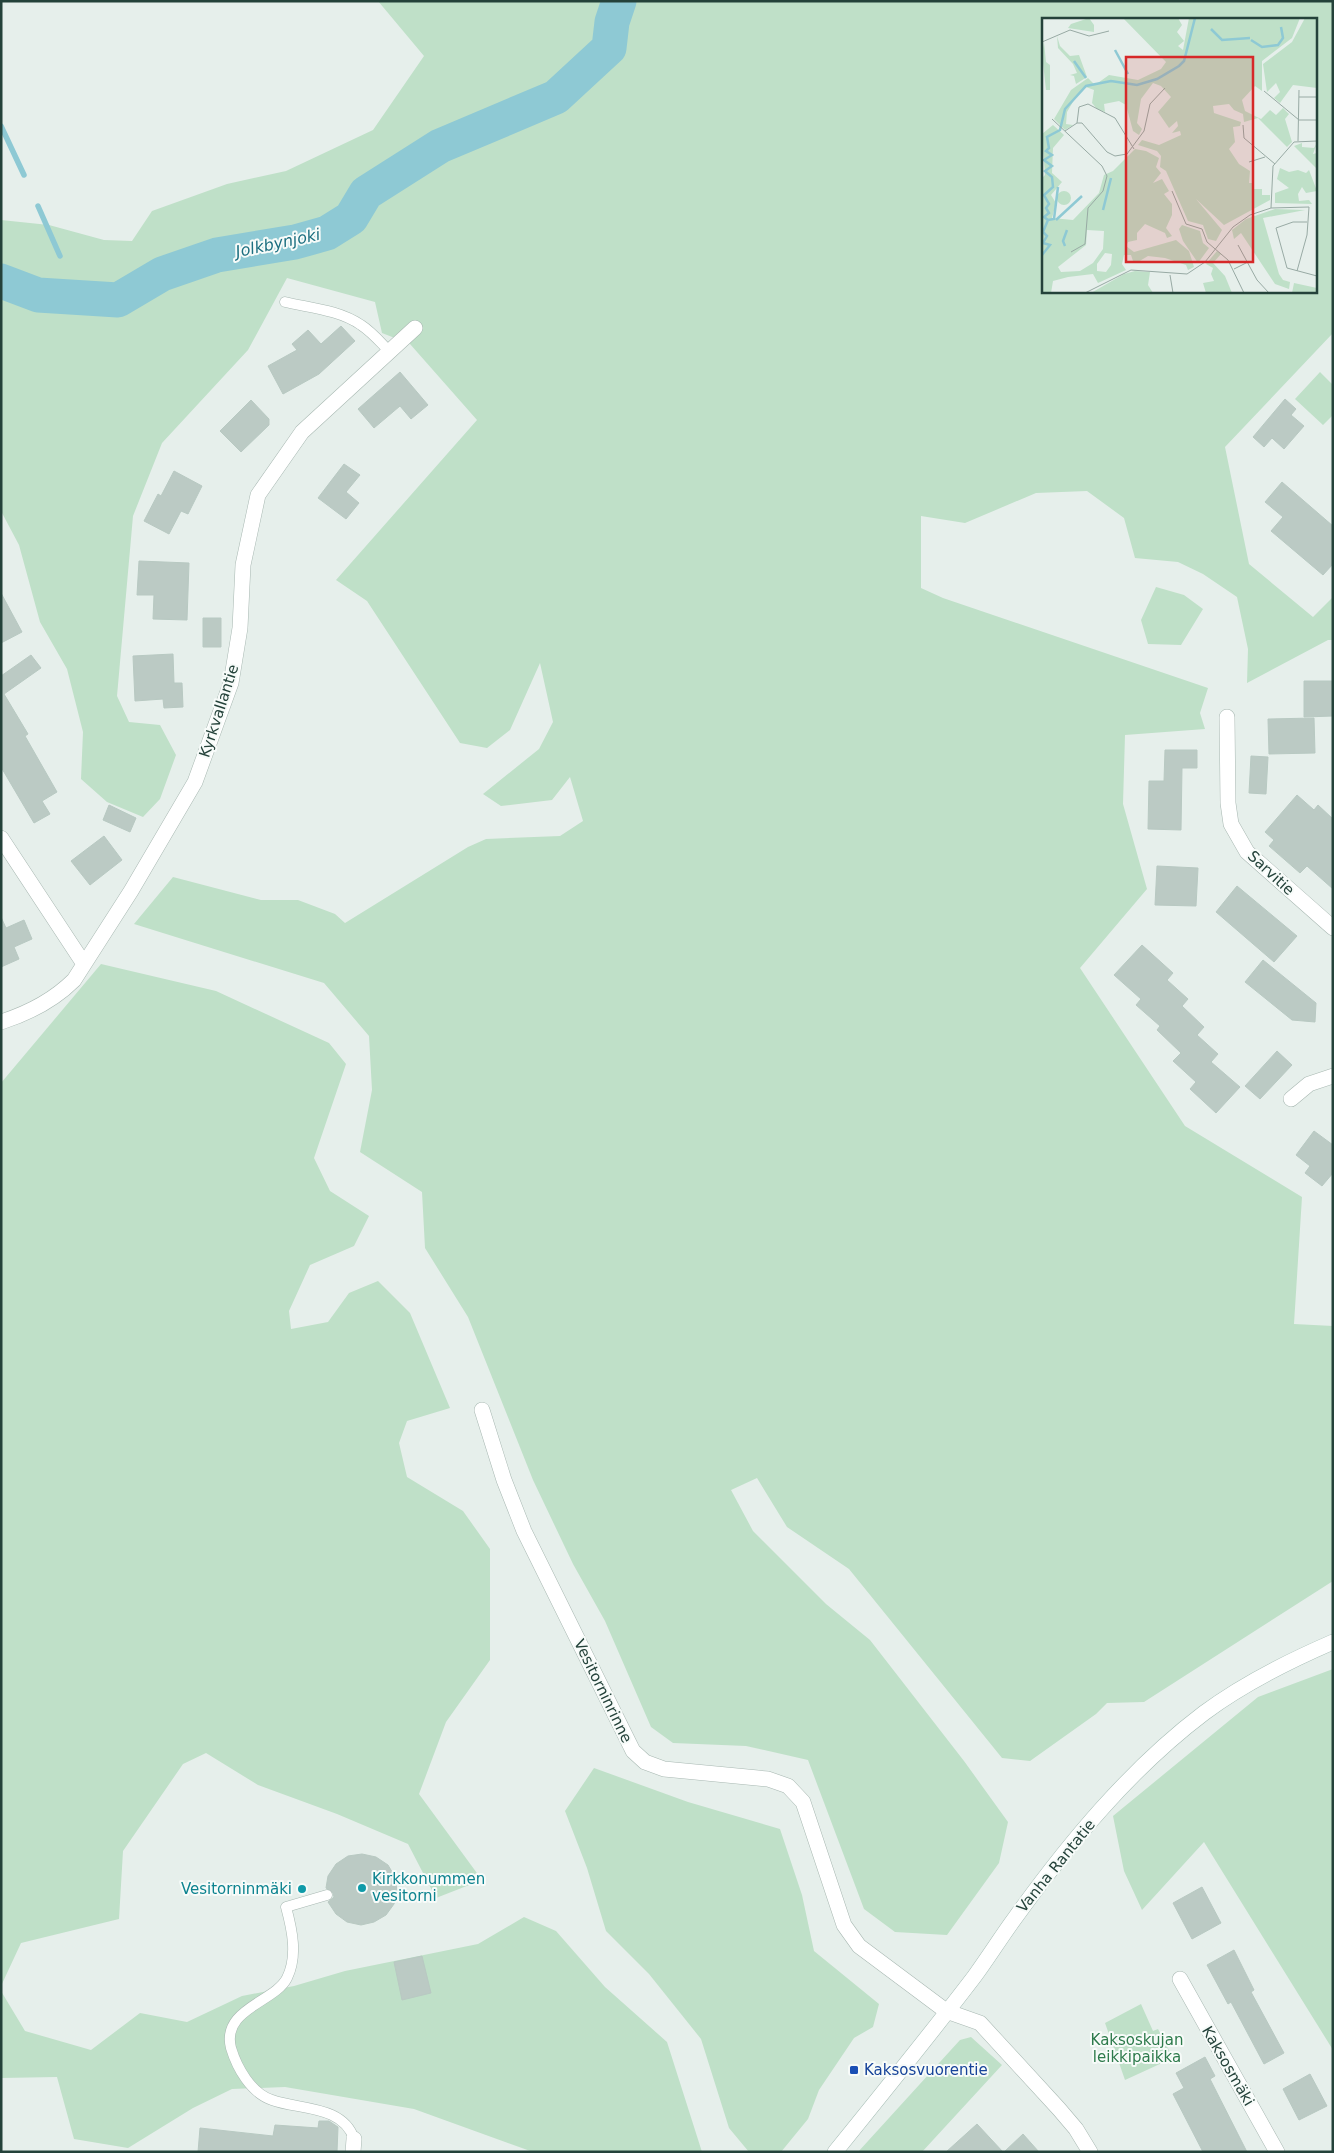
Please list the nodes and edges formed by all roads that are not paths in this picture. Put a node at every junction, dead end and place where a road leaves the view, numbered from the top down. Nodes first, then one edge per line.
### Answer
1 (285, 302) dead end
2 (415, 328) dead end
3 (390, 352) junction
4 (1227, 717) dead end
5 (1, 838) edge
6 (1333, 928) edge
7 (84, 964) junction
8 (1, 1022) edge
9 (1333, 1076) edge
10 (1291, 1099) dead end
11 (482, 1410) dead end
12 (1333, 1642) edge
13 (326, 1896) dead end
14 (1180, 1979) dead end
15 (946, 2011) junction
16 (354, 2145) edge
17 (835, 2152) edge
18 (1090, 2152) edge
19 (1277, 2152) edge

1 - 3 lane
2 - 3 street, Kyrkvallantie
3 - 7 street, Kyrkvallantie
4 - 6 street, Sarvitie
5 - 7 street
7 - 8 street, Kyrkvallantie
9 - 10 street
11 - 15 street, Vesitorninrinne
12 - 15 street, Vanha Rantatie
13 - 16 lane
14 - 19 street, Kaksosmäki
15 - 17 street, Vanha Rantatie
15 - 18 street

